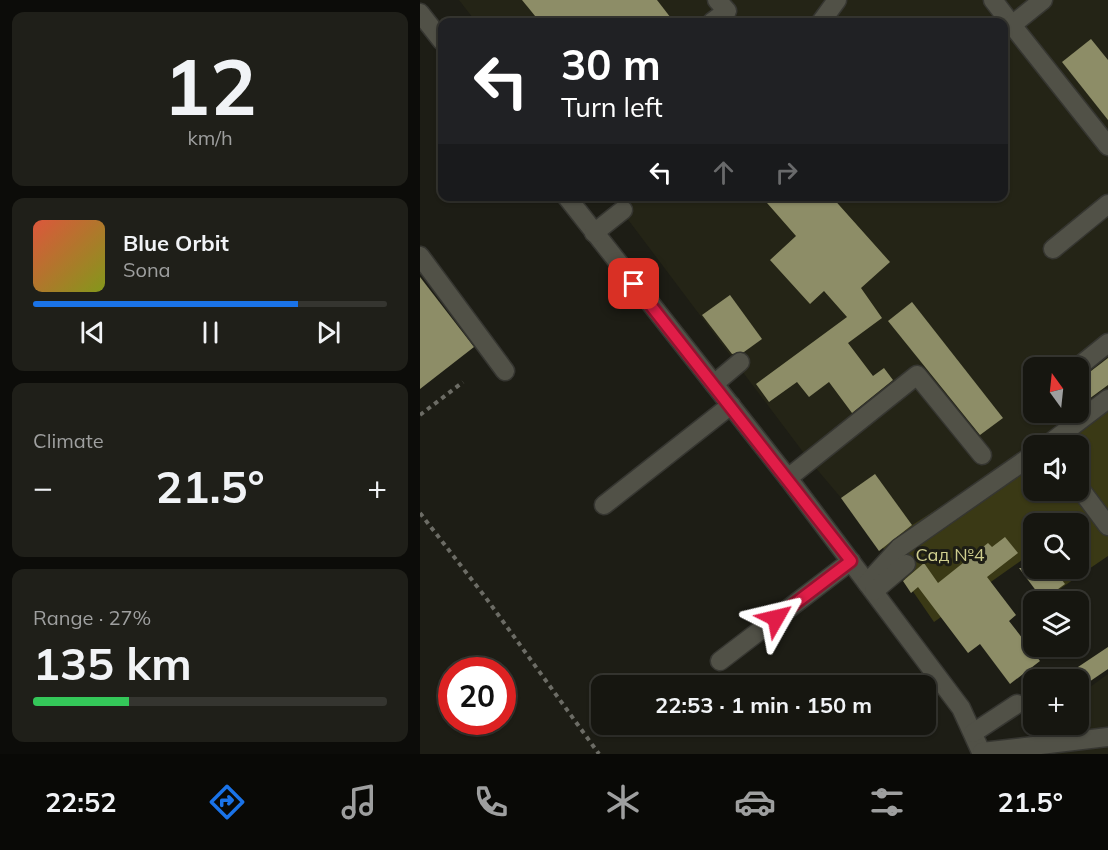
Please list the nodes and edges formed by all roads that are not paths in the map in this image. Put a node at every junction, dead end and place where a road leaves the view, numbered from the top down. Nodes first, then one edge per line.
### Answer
1 (717, 0) edge
2 (837, 0) edge
3 (993, 0) edge
4 (1042, 0) edge
5 (420, 13) edge
6 (717, 18) edge
7 (824, 18) edge
8 (1007, 18) edge
9 (1008, 20) edge
10 (1012, 25) junction
11 (438, 36) edge
12 (1108, 146) edge
13 (570, 201) edge
14 (1108, 204) edge
15 (623, 210) dead end
16 (594, 233) junction
17 (1053, 249) dead end
18 (420, 256) edge
19 (1108, 343) edge
20 (1089, 358) edge
21 (740, 362) dead end
22 (505, 371) dead end
23 (714, 384) junction
24 (1108, 399) edge
25 (731, 405) junction
26 (1062, 435) edge
27 (982, 455) dead end
28 (1023, 462) edge
29 (788, 478) junction
30 (1089, 501) edge
31 (604, 504) dead end
32 (1108, 526) edge
33 (851, 561) junction
34 (906, 564) dead end
35 (870, 587) junction
36 (720, 661) dead end
37 (1017, 704) dead end
38 (973, 733) junction
39 (1108, 737) edge
40 (982, 753) edge

1 - 6 street
2 - 7 street
3 - 8 street
4 - 10 street
5 - 11 street
9 - 10 street
10 - 12 street
13 - 16 street
14 - 17 street
15 - 16 street
16 - 23 street
18 - 22 street
19 - 20 street
21 - 23 street
23 - 25 street
24 - 26 street
25 - 29 street
25 - 31 street
27 - 29 street
28 - 35 street
29 - 33 street
30 - 32 street
33 - 35 street
33 - 36 street
34 - 35 street
35 - 38 street
37 - 38 street
38 - 40 street
39 - 40 street

